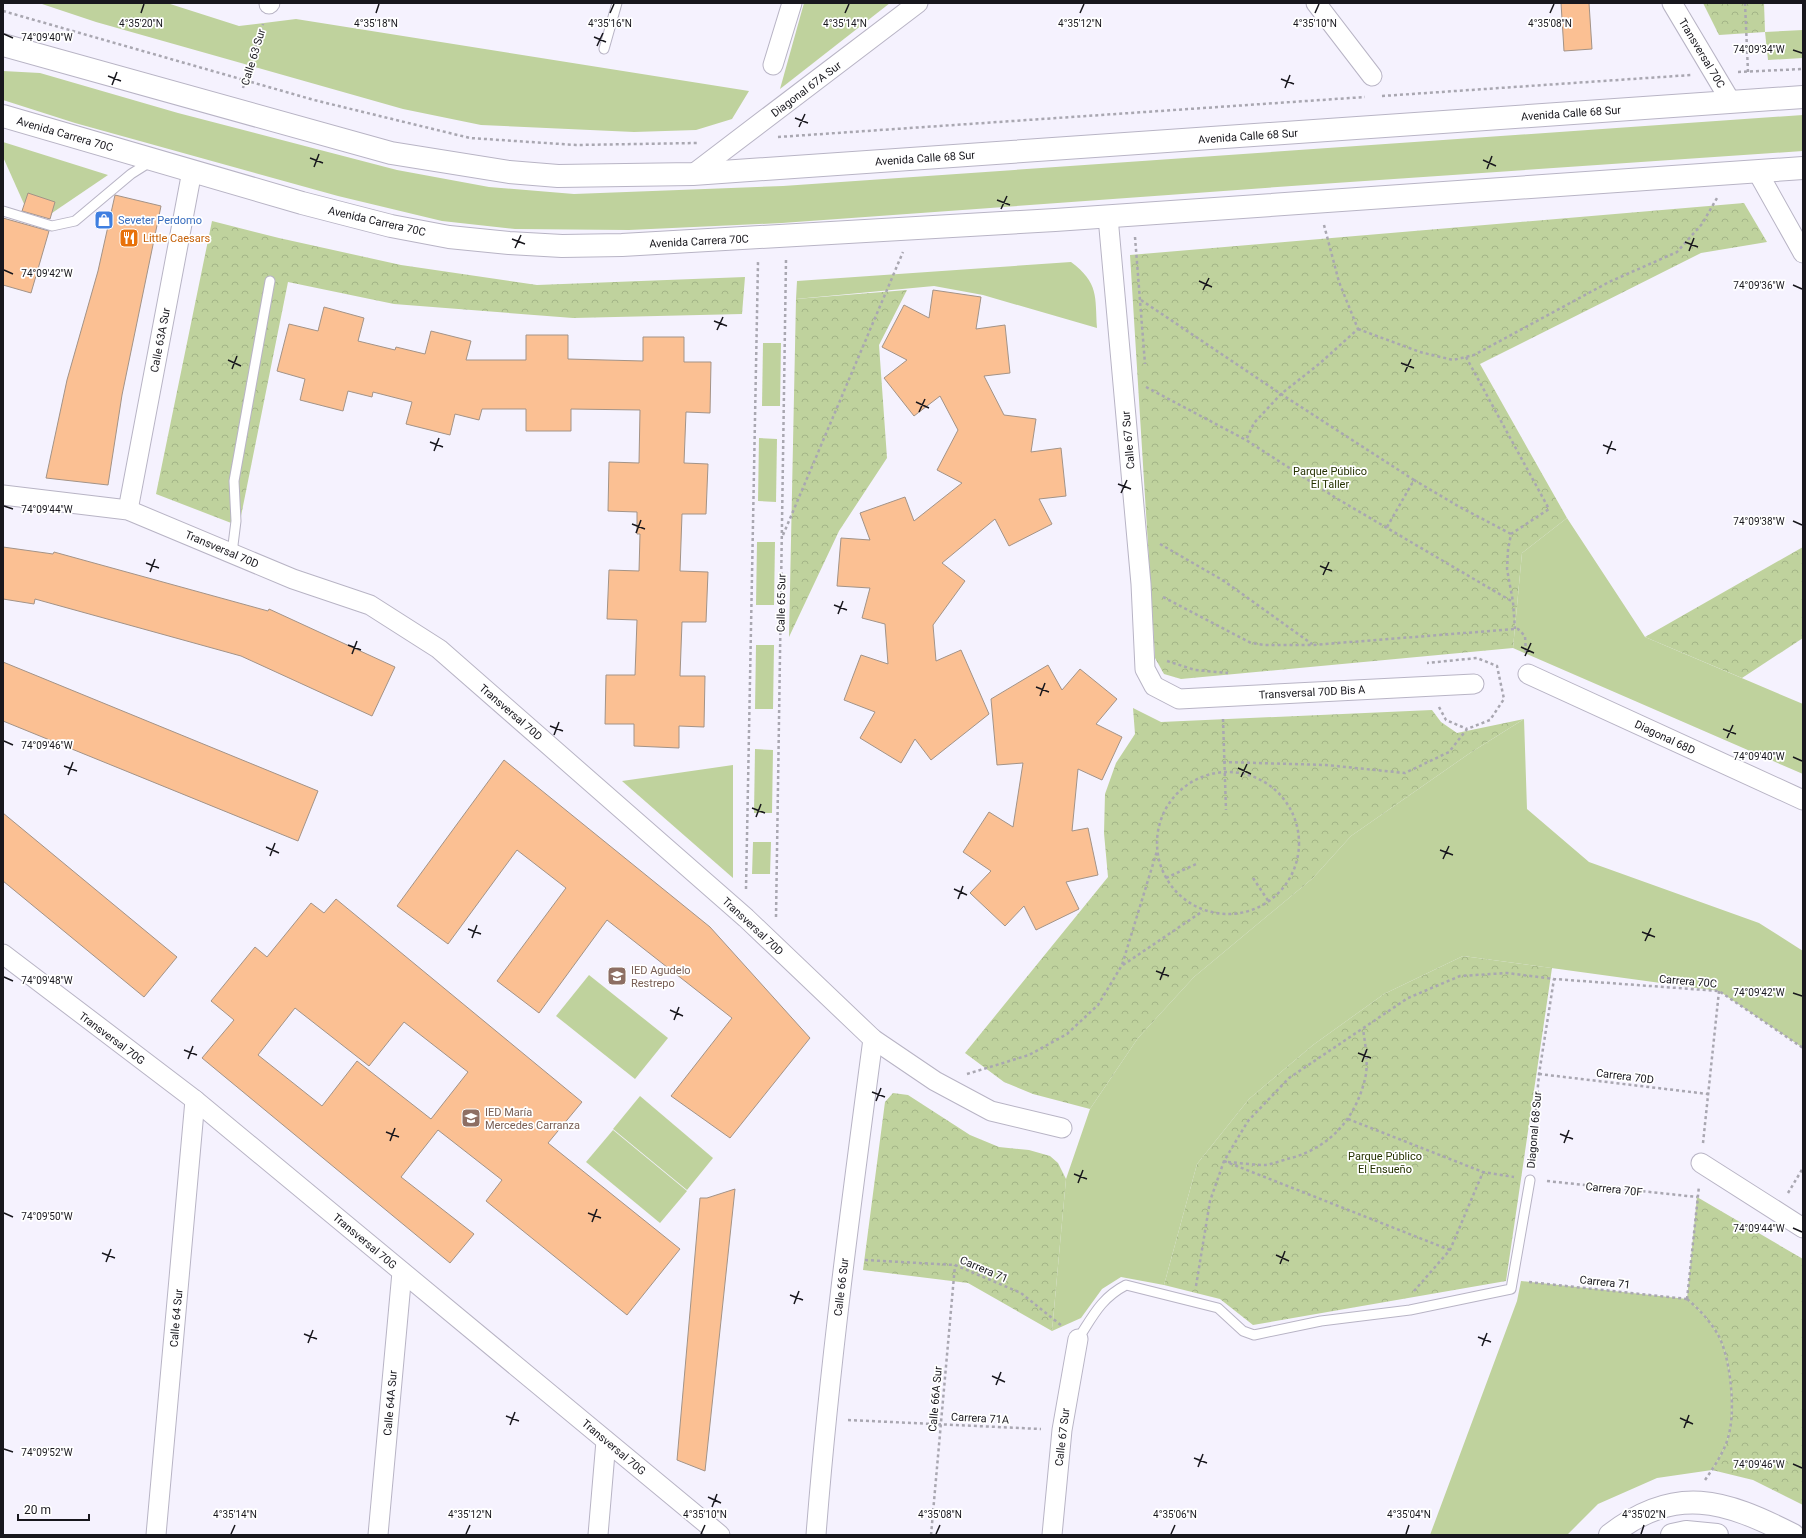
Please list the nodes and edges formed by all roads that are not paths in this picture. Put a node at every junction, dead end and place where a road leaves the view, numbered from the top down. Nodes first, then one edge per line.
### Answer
1 (617, 3) edge
2 (792, 3) edge
3 (918, 3) edge
4 (1316, 3) edge
5 (1672, 3) edge
6 (3, 46) edge
7 (604, 48) dead end
8 (774, 65) dead end
9 (1372, 76) dead end
10 (1803, 97) edge
11 (1731, 102) junction
12 (3, 116) edge
13 (154, 160) junction
14 (1803, 168) edge
15 (192, 171) junction
16 (1757, 171) junction
17 (693, 174) junction
18 (3, 212) edge
19 (1108, 217) junction
20 (1803, 253) edge
21 (270, 281) dead end
22 (3, 495) edge
23 (128, 510) junction
24 (232, 553) junction
25 (1528, 674) road end
26 (1474, 684) dead end
27 (1154, 686) joint
28 (1803, 800) edge
29 (3, 954) edge
30 (873, 1039) junction
31 (195, 1100) junction
32 (1062, 1128) dead end
33 (1701, 1163) dead end
34 (1530, 1180) road end
35 (1803, 1228) edge
36 (402, 1272) junction
37 (1078, 1339) joint
38 (606, 1441) junction
39 (156, 1535) edge
40 (378, 1535) edge
41 (598, 1535) edge
42 (720, 1535) edge
43 (816, 1535) edge
44 (1052, 1535) edge
45 (1610, 1535) edge
46 (1672, 1535) edge
47 (1717, 1535) edge
48 (1793, 1535) edge

1 - 7 lane
2 - 8 street
3 - 17 street, Diagonal 67A Sur
4 - 9 street
5 - 11 street, Transversal 70C
6 - 17 main road
10 - 11 main road, Avenida Calle 68 Sur
11 - 17 main road, Avenida Calle 68 Sur
12 - 13 main road, Avenida Carrera 70C
13 - 15 main road, Avenida Carrera 70C
13 - 18 lane
14 - 16 main road
15 - 19 main road, Avenida Carrera 70C
15 - 23 street, Calle 63A Sur
16 - 19 main road
16 - 20 street
19 - 27 street, Calle 67 Sur
21 - 24 lane
22 - 23 street, Transversal 70D
23 - 24 street, Transversal 70D
24 - 30 street, Transversal 70D
25 - 28 street, Diagonal 68D
26 - 27 street, Transversal 70D Bis A
29 - 31 street, Transversal 70G
30 - 32 street, Transversal 70D
30 - 43 street, Calle 66 Sur
31 - 36 street, Transversal 70G
31 - 39 street, Calle 64 Sur
33 - 35 street
34 - 37 lane
36 - 38 street, Transversal 70G
36 - 40 street, Calle 64A Sur
37 - 44 street, Calle 67 Sur
38 - 41 street
38 - 42 street, Transversal 70G
45 - 48 main road
46 - 47 main road

